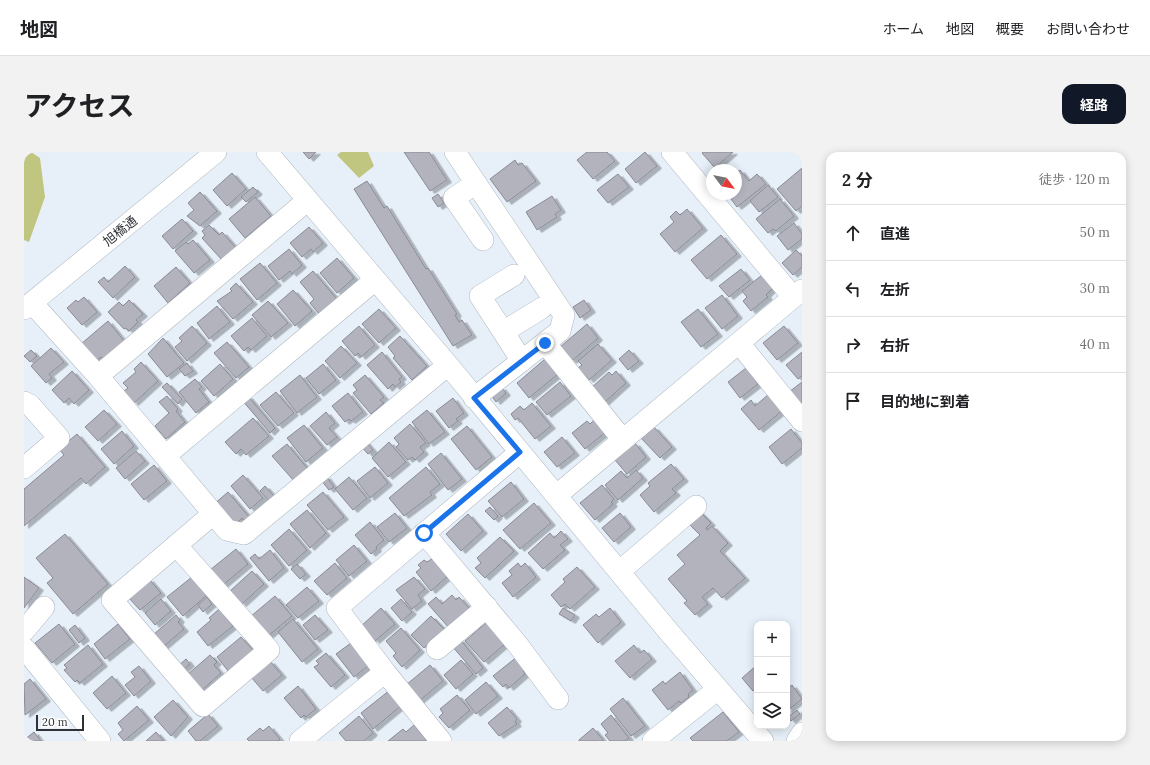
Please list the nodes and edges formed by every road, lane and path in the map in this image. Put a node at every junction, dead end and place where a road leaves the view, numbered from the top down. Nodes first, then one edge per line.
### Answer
1 (216, 152) edge
2 (267, 152) edge
3 (455, 152) edge
4 (672, 152) edge
5 (476, 183) junction
6 (308, 200) junction
7 (483, 240) dead end
8 (514, 275) dead end
9 (375, 280) junction
10 (798, 294) edge
11 (28, 306) edge
12 (542, 308) dead end
13 (503, 332) junction
14 (545, 343) junction
15 (739, 343) junction
16 (522, 361) junction
17 (448, 365) junction
18 (98, 376) junction
19 (474, 398) junction
20 (24, 402) edge
21 (802, 421) edge
22 (623, 440) junction
23 (520, 452) junction
24 (165, 456) junction
25 (24, 468) edge
26 (557, 495) junction
27 (696, 506) dead end
28 (213, 514) junction
29 (424, 533) junction
30 (176, 544) junction
31 (620, 571) junction
32 (44, 607) dead end
33 (487, 608) junction
34 (24, 631) edge
35 (24, 648) edge
36 (437, 649) dead end
37 (385, 672) junction
38 (718, 689) junction
39 (558, 699) dead end
40 (802, 733) edge
41 (100, 741) edge
42 (300, 741) edge
43 (441, 741) edge
44 (653, 741) edge
45 (763, 741) edge
46 (797, 741) edge

1 - 11 street, 旭橋通
2 - 6 street
3 - 5 street
4 - 10 street
5 - 7 street
5 - 14 street
6 - 9 street
6 - 18 street
8 - 13 street
9 - 17 street
9 - 24 street
10 - 15 street
11 - 18 street
12 - 13 street
13 - 16 street
14 - 16 street
14 - 22 street
15 - 21 street
15 - 22 street
16 - 19 street
17 - 19 street
17 - 28 street
18 - 24 street
19 - 23 street
20 - 25 street
22 - 26 street
23 - 26 street
23 - 29 street
24 - 28 street
26 - 31 street
27 - 31 street
28 - 30 street
29 - 33 street
29 - 37 street
30 - 30 street
31 - 38 street
32 - 34 street
33 - 36 street
33 - 39 street
35 - 41 street
37 - 42 street
37 - 43 street
38 - 44 street
38 - 45 street
40 - 46 street

